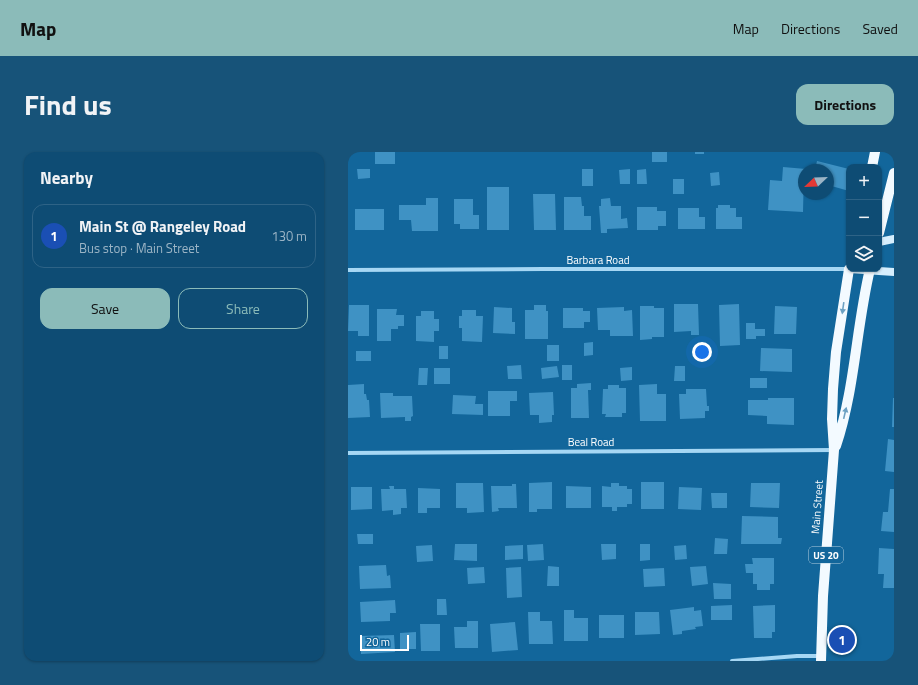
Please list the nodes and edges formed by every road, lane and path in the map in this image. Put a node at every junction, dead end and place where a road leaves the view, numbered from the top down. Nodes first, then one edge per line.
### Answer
1 (875, 152) edge
2 (873, 164) edge
3 (894, 173) edge
4 (882, 221) edge
5 (894, 239) edge
6 (882, 241) edge
7 (846, 269) edge
8 (348, 270) edge
9 (882, 271) edge
10 (849, 272) edge
11 (869, 272) edge
12 (894, 272) edge
13 (834, 450) junction
14 (348, 453) edge
15 (821, 658) edge
16 (732, 661) edge

1 - 2 main road
3 - 4 main road
5 - 6 street
7 - 8 street, Barbara Road
9 - 12 street
10 -> 13 main road, Main Street / US 20
13 -> 11 main road, Main Street / US 20
13 - 14 street, Beal Road
13 - 15 main road, Main Street / US 20
15 - 16 street

